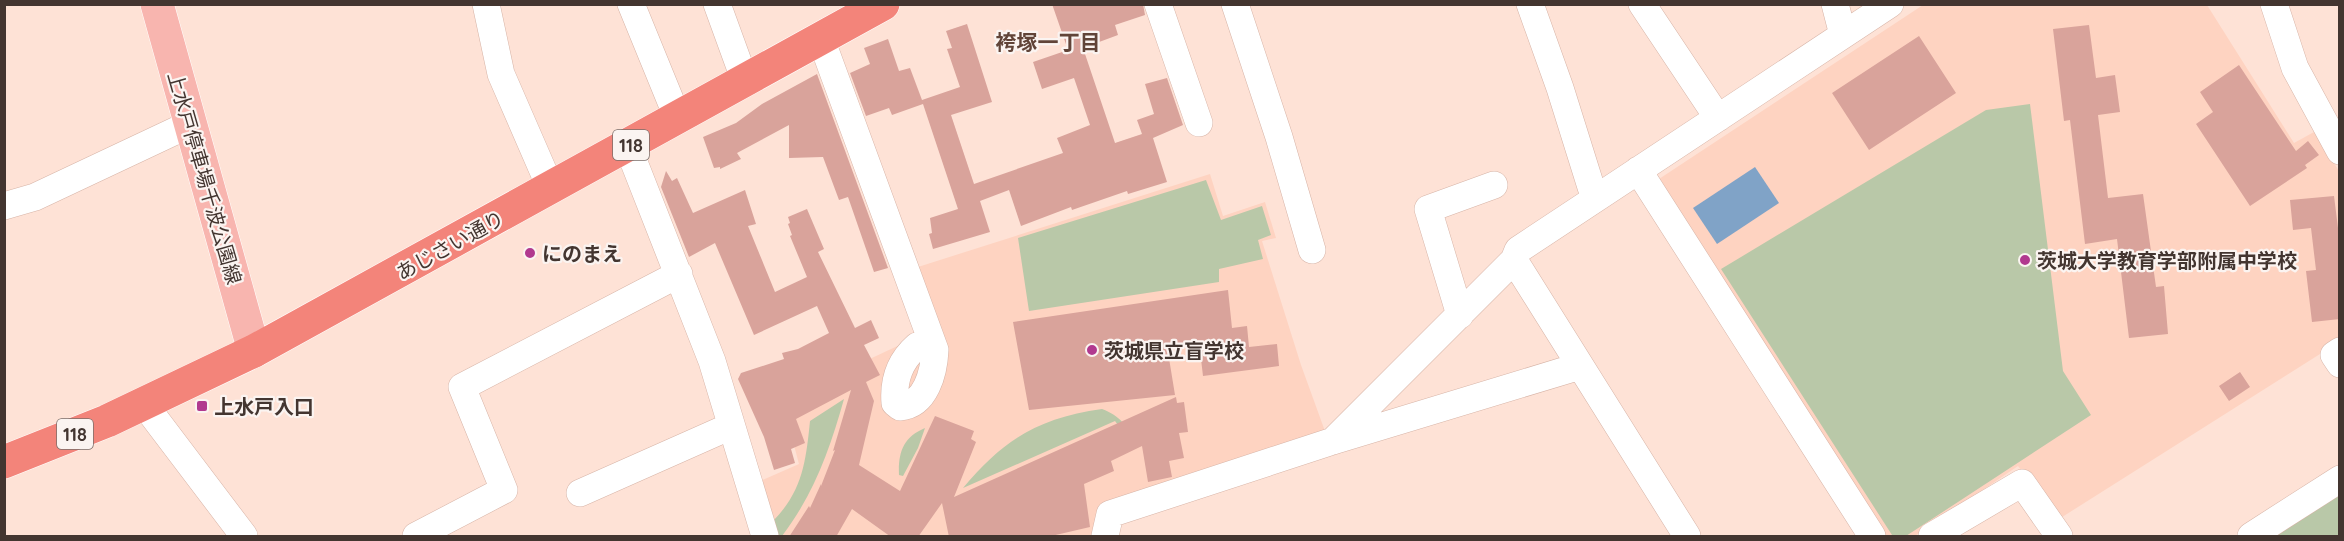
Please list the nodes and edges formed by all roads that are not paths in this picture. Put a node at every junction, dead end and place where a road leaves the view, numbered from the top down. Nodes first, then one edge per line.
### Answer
1 (631, 4) edge
2 (717, 4) edge
3 (883, 4) edge
4 (1158, 4) edge
5 (1235, 4) edge
6 (1530, 4) edge
7 (1642, 4) edge
8 (1835, 4) edge
9 (1890, 4) edge
10 (2274, 4) edge
11 (161, 6) edge
12 (487, 7) edge
13 (1843, 36) junction
14 (821, 39) junction
15 (745, 81) junction
16 (1718, 118) junction
17 (678, 119) junction
18 (1199, 123) dead end
19 (190, 124) junction
20 (2337, 141) edge
21 (628, 147) junction
22 (1638, 170) junction
23 (1494, 185) dead end
24 (551, 189) junction
25 (1597, 197) junction
26 (4, 206) edge
27 (1312, 250) dead end
28 (1516, 255) junction
29 (679, 274) junction
30 (1460, 315) junction
31 (932, 346) dead end
32 (254, 351) junction
33 (2340, 351) edge
34 (2340, 364) edge
35 (1580, 366) junction
36 (144, 404) junction
37 (731, 426) junction
38 (1333, 441) junction
39 (4, 462) edge
40 (2340, 479) edge
41 (580, 493) dead end
42 (244, 537) edge
43 (416, 537) edge
44 (765, 537) edge
45 (1105, 537) edge
46 (1688, 537) edge
47 (1872, 537) edge
48 (1932, 537) edge
49 (2059, 537) edge
50 (2251, 537) edge

1 - 17 street
2 - 15 street
3 - 14 highway, あじさい通り / 118
4 - 18 street
5 - 27 street
6 - 25 street
7 - 16 street
8 - 13 street
9 - 13 street
10 - 20 street
11 - 19 main road, 上水戸停車場千波公園線
12 - 24 street
13 - 16 street
14 - 15 highway, あじさい通り / 118
14 - 31 street
15 - 17 highway, あじさい通り / 118
16 - 22 street
17 - 21 highway, あじさい通り / 118
19 - 26 street
19 - 32 main road, 上水戸停車場千波公園線
21 - 24 highway, あじさい通り / 118
21 - 29 street
22 - 25 street
22 - 47 street
23 - 30 street
24 - 32 highway, あじさい通り / 118
25 - 28 street
28 - 30 street
28 - 35 street
29 - 37 street
29 - 43 street
30 - 38 street
32 - 36 highway, あじさい通り / 118
33 - 34 street
35 - 38 street
35 - 46 street
36 - 39 highway, あじさい通り / 118
36 - 42 street
37 - 41 street
37 - 44 street
38 - 45 street
40 - 50 street
48 - 49 street

